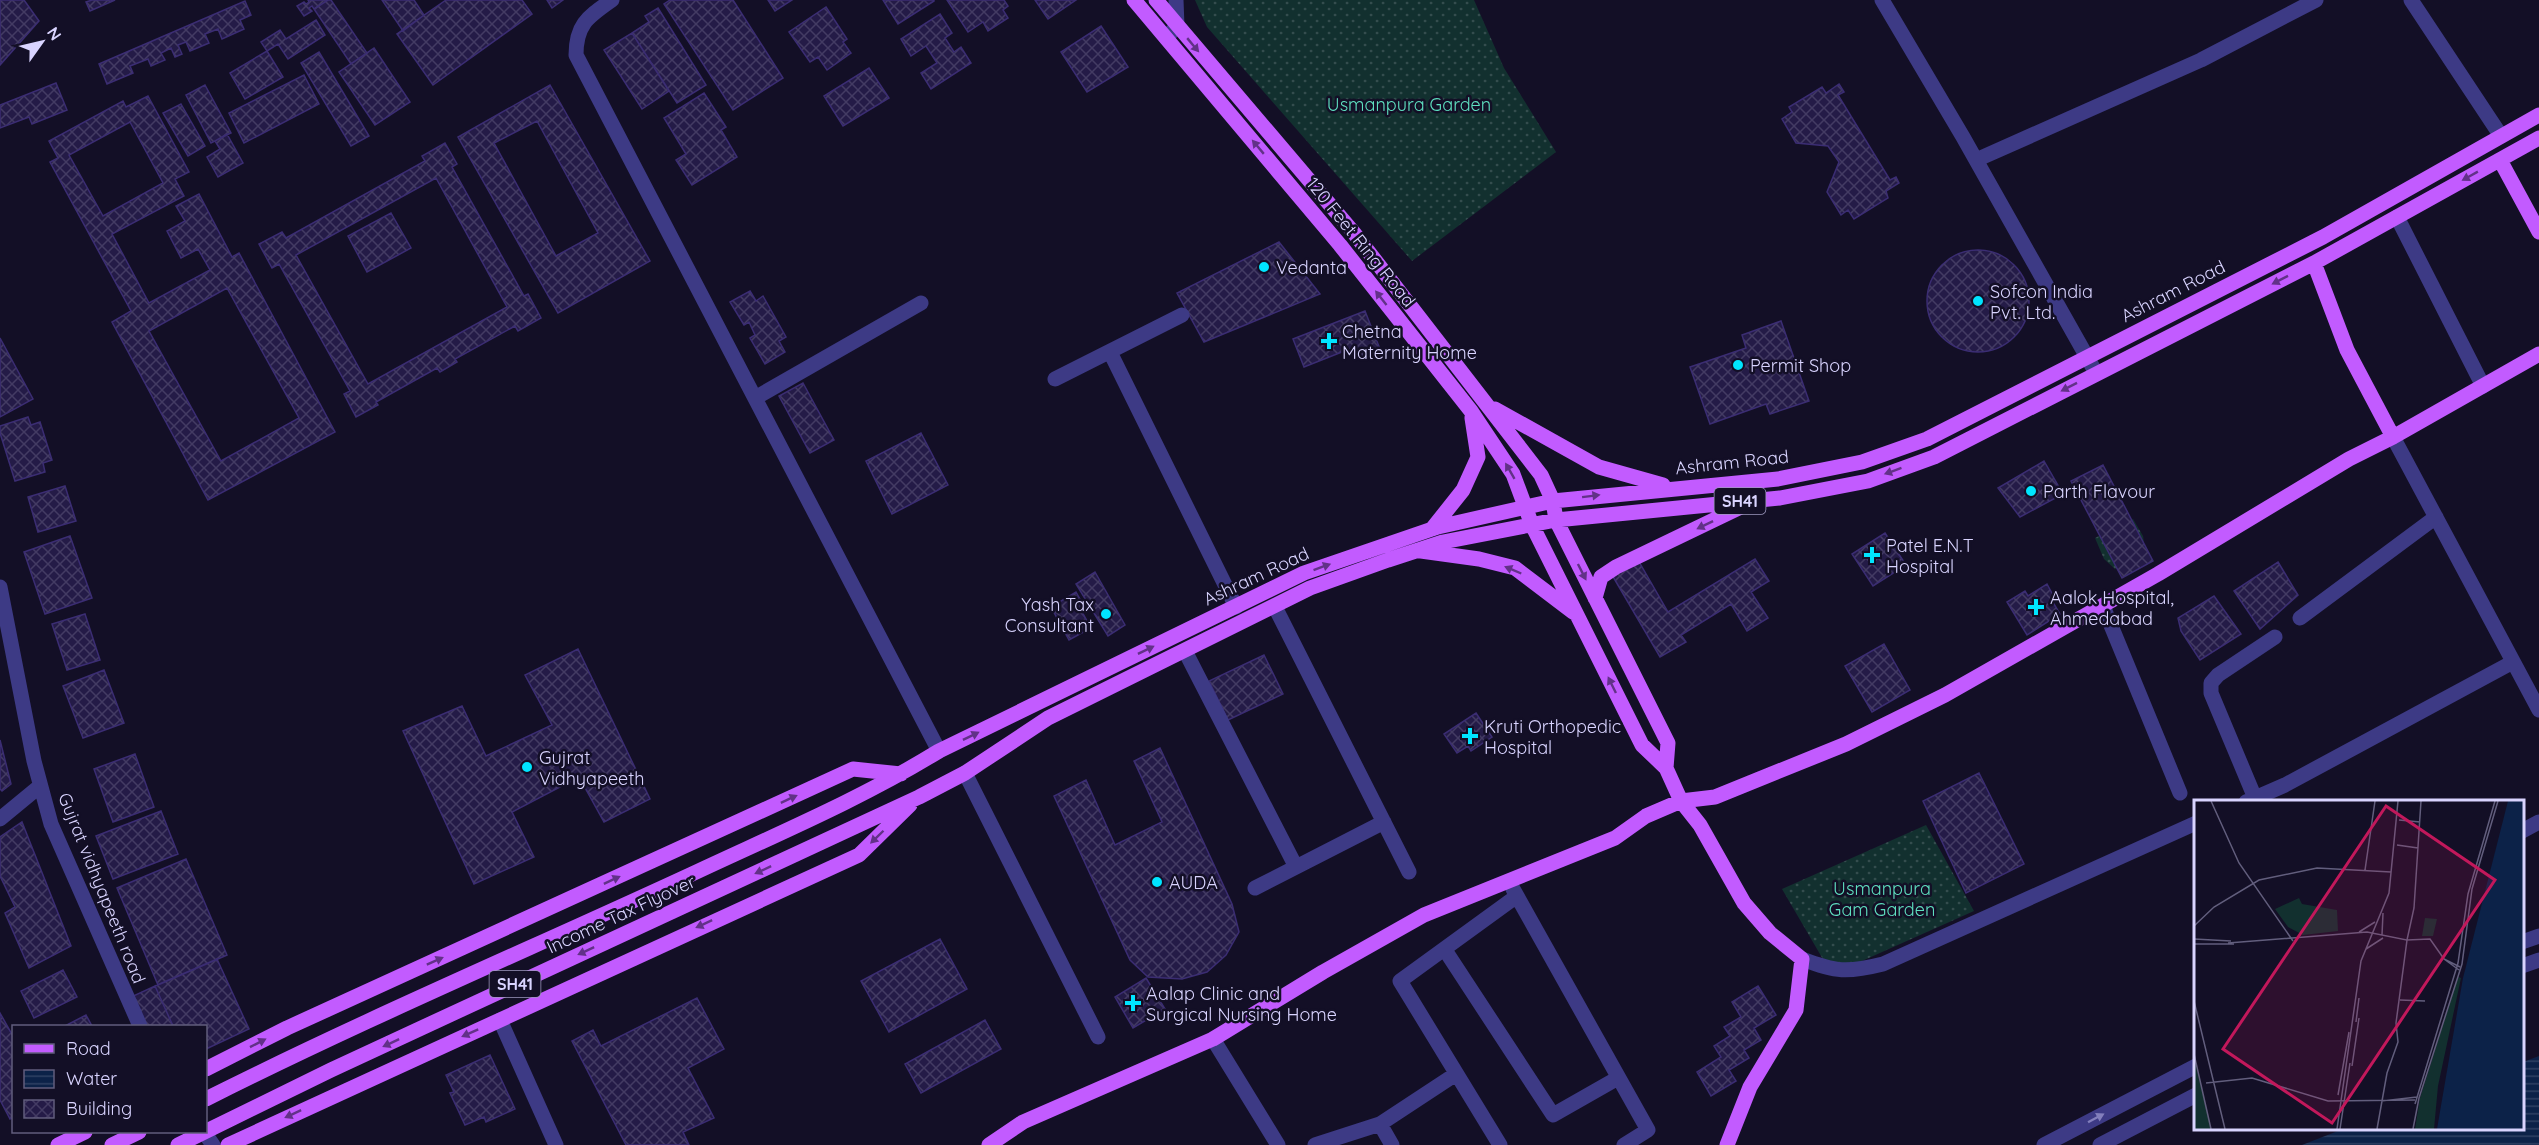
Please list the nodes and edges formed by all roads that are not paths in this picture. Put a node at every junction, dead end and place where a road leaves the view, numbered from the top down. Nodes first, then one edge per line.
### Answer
1 (612, 0) edge
2 (1134, 0) edge
3 (1156, 0) edge
4 (1176, 0) edge
5 (1882, 0) edge
6 (2316, 0) edge
7 (2411, 0) edge
8 (1177, 26) junction
9 (1166, 38) junction
10 (2539, 115) edge
11 (2501, 136) junction
12 (2539, 138) edge
13 (1976, 160) junction
14 (2500, 160) junction
15 (2397, 217) junction
16 (2539, 232) edge
17 (2314, 263) junction
18 (921, 303) dead end
19 (1182, 315) dead end
20 (1110, 352) junction
21 (2539, 354) edge
22 (2088, 356) junction
23 (2096, 373) junction
24 (1055, 379) dead end
25 (2483, 386) junction
26 (755, 398) junction
27 (1487, 404) junction
28 (1471, 411) junction
29 (2393, 437) junction
30 (1672, 488) junction
31 (1758, 499) junction
32 (1552, 501) junction
33 (1526, 505) junction
34 (2436, 517) junction
35 (1556, 520) junction
36 (1532, 525) junction
37 (1432, 529) junction
38 (1417, 551) junction
39 (0, 587) edge
40 (1595, 598) junction
41 (2103, 606) junction
42 (1236, 607) junction
43 (1275, 607) junction
44 (1578, 615) junction
45 (2300, 618) dead end
46 (2275, 637) dead end
47 (4, 638) edge
48 (1185, 651) junction
49 (2513, 662) junction
50 (2539, 710) edge
51 (939, 751) junction
52 (1666, 768) junction
53 (964, 773) junction
54 (901, 774) junction
55 (40, 786) junction
56 (2180, 793) dead end
57 (919, 797) junction
58 (2251, 800) edge
59 (1681, 801) junction
60 (3, 811) edge
61 (1384, 822) junction
62 (2539, 822) edge
63 (2194, 824) edge
64 (2524, 830) edge
65 (1296, 867) junction
66 (1409, 872) dead end
67 (1509, 881) junction
68 (1255, 888) dead end
69 (1517, 896) junction
70 (2539, 936) edge
71 (2524, 942) edge
72 (1445, 950) junction
73 (1802, 959) junction
74 (2539, 960) edge
75 (2524, 966) edge
76 (500, 1020) junction
77 (140, 1025) edge
78 (1098, 1038) dead end
79 (1213, 1039) junction
80 (2194, 1067) edge
81 (207, 1068) edge
82 (1456, 1074) junction
83 (1618, 1077) junction
84 (2194, 1096) edge
85 (207, 1098) edge
86 (1380, 1124) junction
87 (207, 1131) edge
88 (80, 1133) edge
89 (135, 1133) edge
90 (203, 1133) edge
91 (58, 1145) edge
92 (112, 1145) edge
93 (178, 1145) edge
94 (228, 1145) edge
95 (556, 1145) edge
96 (989, 1145) edge
97 (1278, 1145) edge
98 (1315, 1145) edge
99 (1392, 1145) edge
100 (1500, 1145) edge
101 (1624, 1145) edge
102 (1727, 1145) edge
103 (2044, 1145) edge
104 (2100, 1145) edge

1 - 26 street
2 - 9 main road, 120 Feet Ring Road
3 - 8 main road, 120 Feet Ring Road
4 - 8 street
5 - 13 street
6 - 13 street
7 - 11 street
8 - 9 street
8 -> 27 main road, 120 Feet Ring Road
28 -> 9 main road, 120 Feet Ring Road
10 - 11 main road, Ashram Road
11 - 22 main road, Ashram Road
12 - 14 main road, Ashram Road / SH41
13 - 22 street
14 -> 15 main road, Ashram Road / SH41
14 - 16 main road
15 - 17 main road, Ashram Road / SH41
15 - 25 street
17 -> 23 main road, Ashram Road / SH41
17 - 29 main road
18 - 26 street
19 - 20 street
20 - 24 street
20 - 42 street
21 - 25 main road
22 - 23 street
22 - 30 main road, Ashram Road
23 -> 31 main road, Ashram Road / SH41
25 - 29 main road
26 - 51 street
27 - 30 main road
27 - 32 main road, 120 Feet Ring Road
33 -> 28 main road, 120 Feet Ring Road
28 - 37 main road
29 - 34 street
29 - 41 main road
32 -> 30 main road, Ashram Road
31 - 35 main road, Ashram Road / SH41
31 -> 40 main road
32 - 33 main road, Ashram Road
32 - 35 main road, 120 Feet Ring Road
33 - 36 main road, 120 Feet Ring Road
33 - 37 main road, Ashram Road
34 - 45 street
34 - 49 street
35 - 36 main road, Ashram Road / SH41
35 -> 40 main road, 120 Feet Ring Road
36 - 38 main road, Ashram Road / SH41
36 - 44 main road, 120 Feet Ring Road
42 -> 37 main road, Ashram Road
38 - 43 main road, Ashram Road / SH41
44 -> 38 main road
39 - 47 street, Gujrat vidhyapeeth road
40 - 52 main road, 120 Feet Ring Road
41 - 56 street
41 - 59 main road
51 -> 42 main road, Ashram Road
43 - 48 main road, Ashram Road / SH41
43 - 61 street
52 -> 44 main road, 120 Feet Ring Road
46 - 58 street
47 - 55 street, Gujrat vidhyapeeth road
48 - 53 main road, Ashram Road / SH41
48 - 65 street
49 - 50 street
49 - 58 street
51 - 54 main road, Ashram Road
52 - 59 main road
53 - 57 main road, Ashram Road / SH41
53 - 78 street
81 -> 54 main road
54 - 85 main road, Income Tax Flyover
55 - 60 street
55 - 77 street, Gujrat vidhyapeeth road
57 -> 76 main road
57 -> 87 main road, Income Tax Flyover / SH41
59 - 67 main road
59 - 73 main road
61 - 65 street
61 - 66 street
62 - 64 street
63 - 73 street
65 - 68 street
67 - 69 street
67 - 79 main road
69 - 72 street
69 - 83 street
70 - 71 street
72 - 82 street
72 - 83 street
73 - 102 main road
74 - 75 street
76 -> 94 main road
76 - 95 street
79 - 96 main road
79 - 97 street
103 -> 80 street
82 - 86 street
82 - 100 street
83 - 101 street
84 - 104 street
86 - 98 street
86 - 99 street
88 - 91 main road
89 - 92 main road
90 -> 93 main road, Income Tax Flyover / SH41

